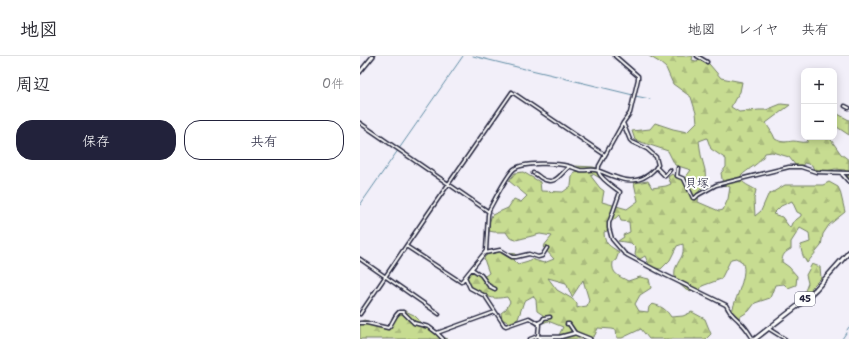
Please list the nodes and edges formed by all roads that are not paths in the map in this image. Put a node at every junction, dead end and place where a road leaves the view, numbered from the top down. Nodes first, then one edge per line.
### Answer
1 (373, 56) edge
2 (615, 56) edge
3 (697, 56) edge
4 (706, 62) dead end
5 (360, 72) edge
6 (845, 106) dead end
7 (849, 108) edge
8 (360, 123) edge
9 (623, 123) junction
10 (605, 155) junction
11 (570, 166) junction
12 (656, 167) junction
13 (678, 168) dead end
14 (670, 170) dead end
15 (598, 171) junction
16 (533, 172) dead end
17 (841, 173) junction
18 (849, 173) edge
19 (849, 182) edge
20 (448, 184) junction
21 (489, 212) junction
22 (406, 246) junction
23 (547, 248) dead end
24 (849, 252) edge
25 (484, 253) junction
26 (360, 259) edge
27 (472, 269) junction
28 (385, 276) junction
29 (465, 277) junction
30 (495, 289) dead end
31 (495, 312) junction
32 (360, 314) edge
33 (439, 314) dead end
34 (550, 317) dead end
35 (360, 323) edge
36 (538, 323) junction
37 (567, 324) dead end
38 (769, 329) junction
39 (437, 333) junction
40 (574, 334) junction
41 (539, 337) edge
42 (443, 339) edge
43 (530, 339) edge
44 (590, 339) edge
45 (754, 339) edge
46 (786, 339) edge

1 - 5 street
2 - 9 street
3 - 4 street
6 - 7 street
8 - 20 street
9 - 10 street
9 - 12 street
10 - 15 street
10 - 20 street
11 - 15 street
11 - 16 street
11 - 21 street
12 - 14 street
12 - 15 street
13 - 17 street
15 - 45 street
17 - 18 street
17 - 19 street
20 - 21 street
20 - 22 street
21 - 25 street
22 - 28 street
22 - 29 street
23 - 25 street
24 - 38 main road, 45
25 - 27 street
26 - 28 street
27 - 29 street
27 - 30 street
28 - 32 street
28 - 33 street
29 - 31 street
31 - 36 street
31 - 39 street
34 - 36 street
35 - 39 street
36 - 41 street
37 - 40 street
38 - 45 main road, 45
38 - 46 street
39 - 42 street
40 - 41 street
40 - 44 street
41 - 43 street

